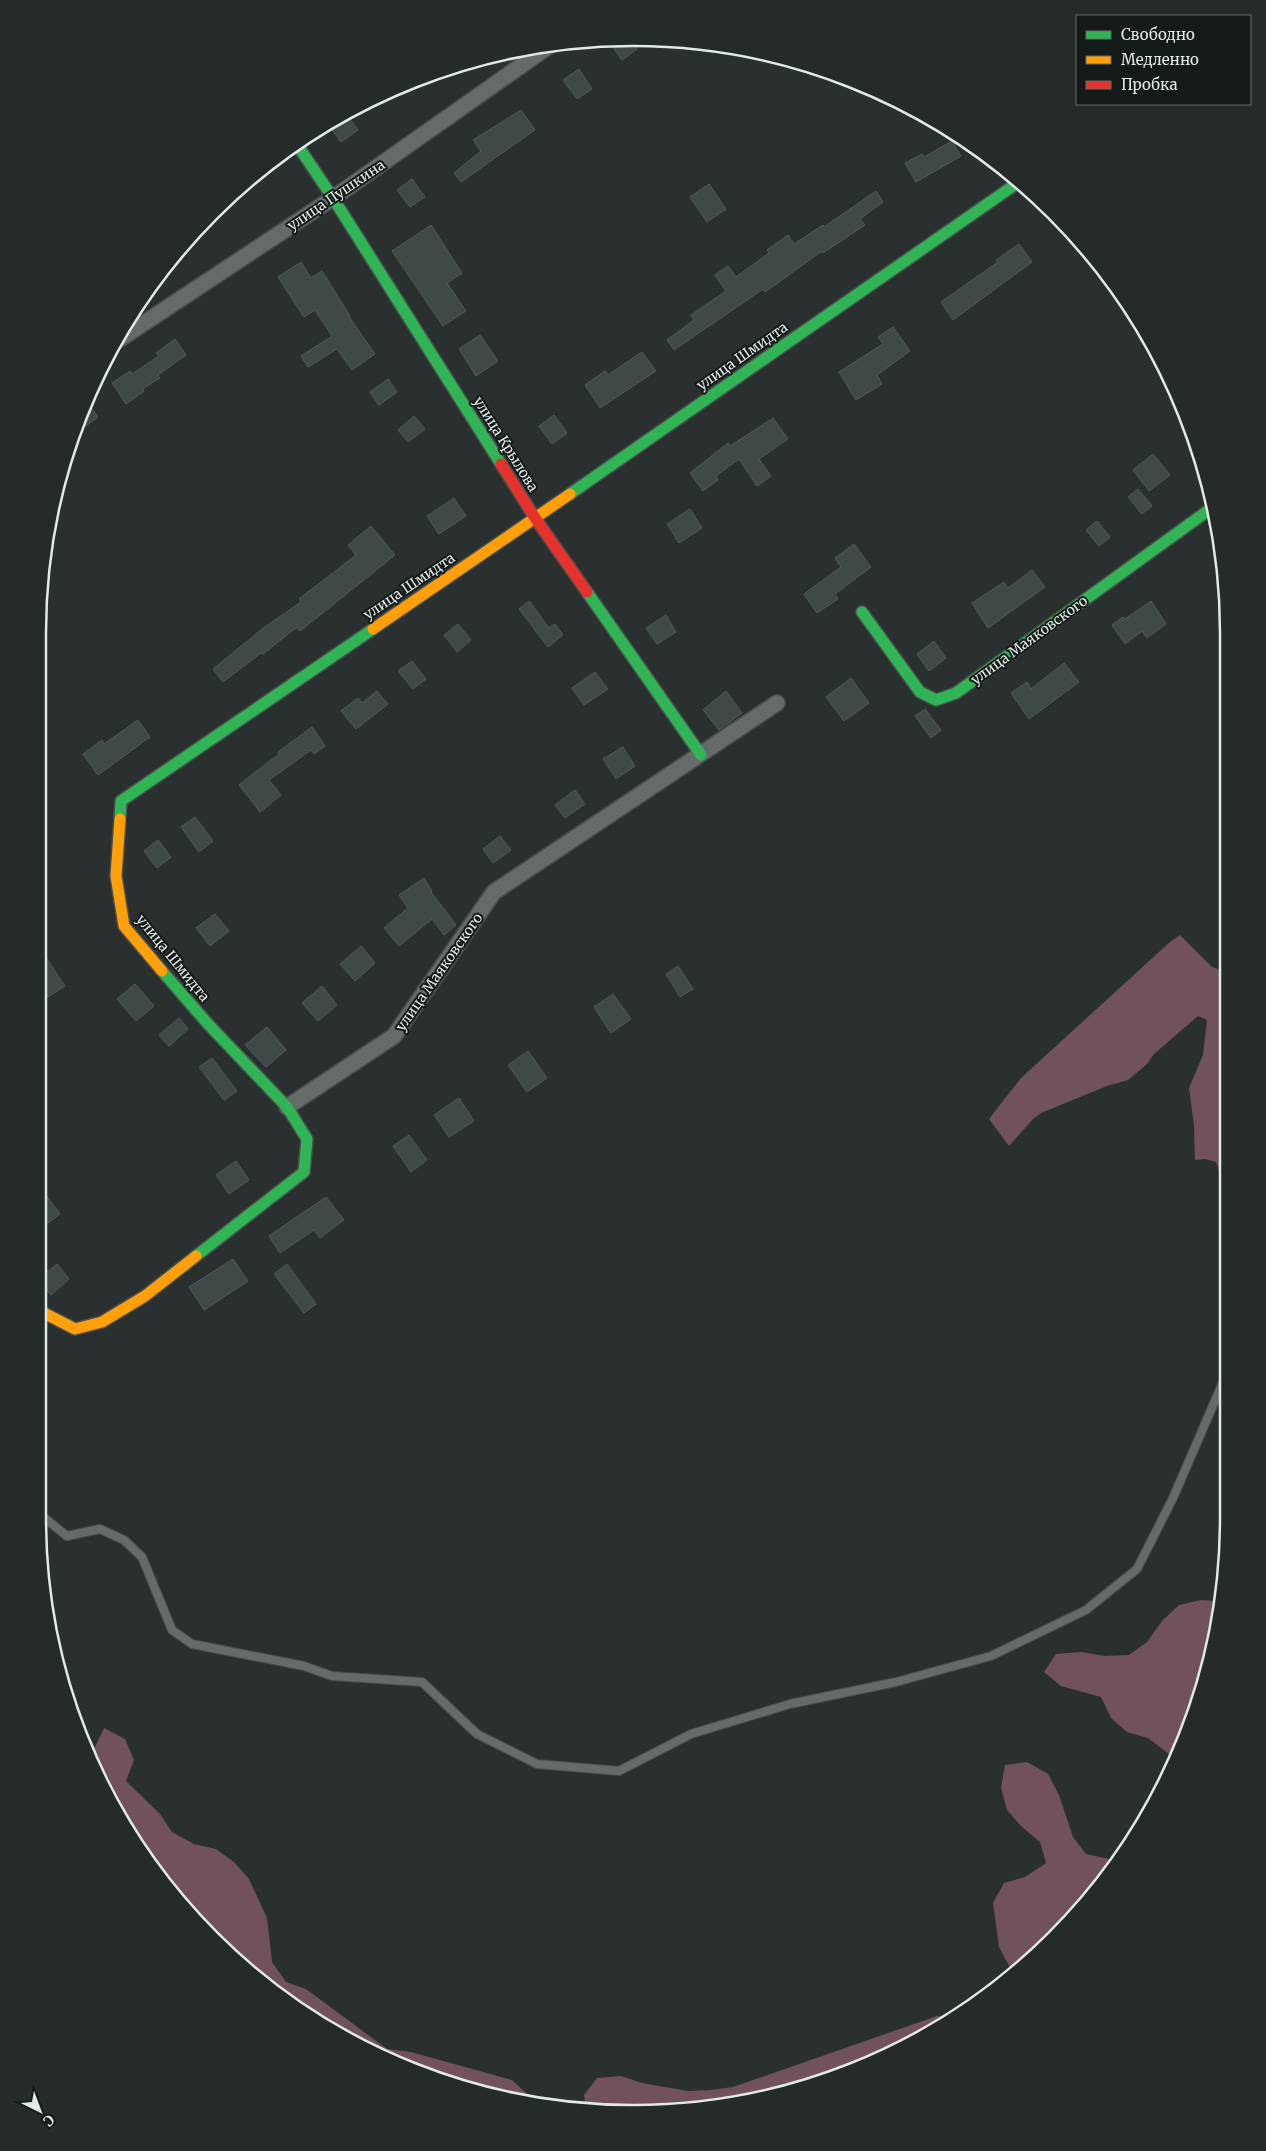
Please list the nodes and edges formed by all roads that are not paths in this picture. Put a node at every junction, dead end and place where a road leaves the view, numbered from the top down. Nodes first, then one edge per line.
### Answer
1 (537, 55) edge
2 (300, 150) edge
3 (1013, 186) edge
4 (332, 198) junction
5 (129, 333) edge
6 (1206, 512) edge
7 (535, 518) junction
8 (862, 612) dead end
9 (777, 703) dead end
10 (701, 755) junction
11 (287, 1107) junction
12 (46, 1314) edge
13 (1220, 1389) edge
14 (46, 1519) edge

1 - 4 street, улица Пушкина
2 - 4 street, улица Крылова
3 - 7 street, улица Шмидта
4 - 5 street, улица Пушкина
4 - 7 street, улица Крылова
6 - 8 street, улица Маяковского
7 - 10 street, улица Крылова
7 - 11 street, улица Шмидта
9 - 10 street, улица Маяковского
10 - 11 street, улица Маяковского
11 - 12 street
13 - 14 lane

